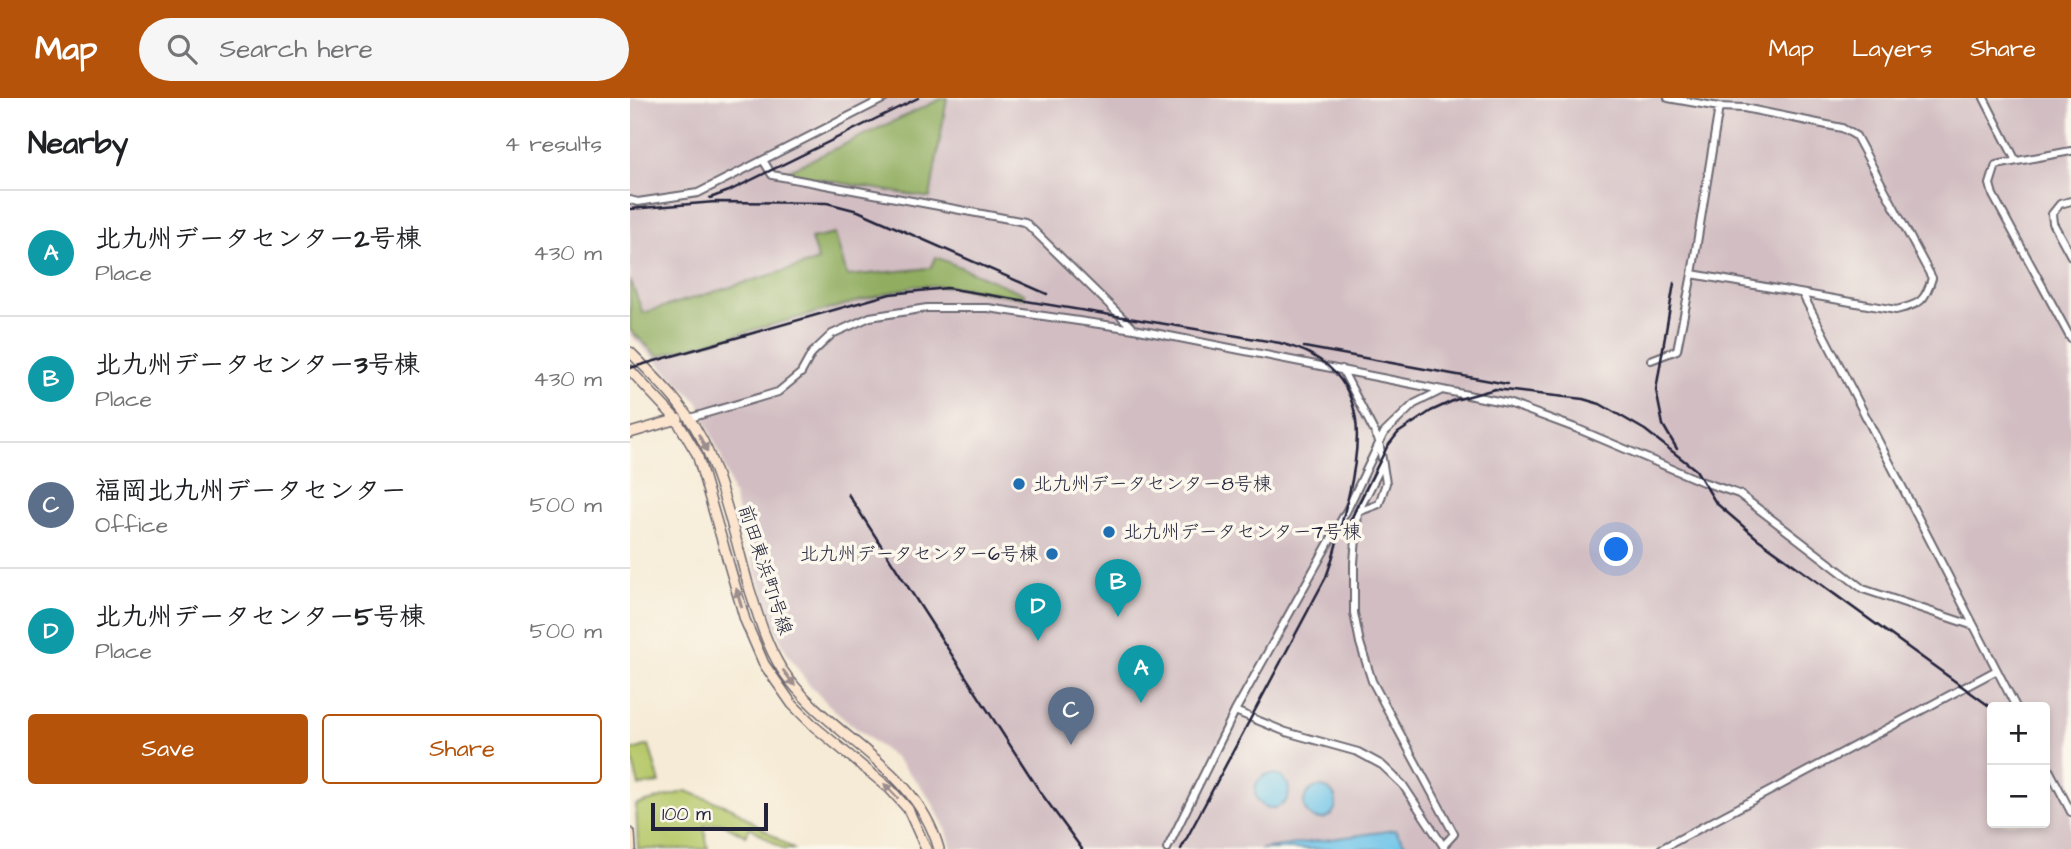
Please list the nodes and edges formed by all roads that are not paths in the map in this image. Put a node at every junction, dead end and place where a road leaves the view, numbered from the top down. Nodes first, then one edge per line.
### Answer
1 (885, 98) edge
2 (1668, 98) edge
3 (1739, 98) edge
4 (1984, 98) edge
5 (1719, 107) junction
6 (1744, 108) junction
7 (2071, 151) edge
8 (763, 160) junction
9 (2016, 161) junction
10 (630, 200) edge
11 (2071, 201) edge
12 (2071, 256) edge
13 (1692, 274) junction
14 (1803, 295) junction
15 (1134, 329) junction
16 (2071, 339) edge
17 (630, 352) edge
18 (1651, 360) dead end
19 (1342, 369) junction
20 (630, 370) edge
21 (1443, 389) junction
22 (690, 418) junction
23 (676, 419) junction
24 (630, 433) edge
25 (1379, 442) junction
26 (1382, 465) junction
27 (1358, 512) junction
28 (1974, 626) junction
29 (1997, 670) junction
30 (2013, 702) edge
31 (1235, 711) junction
32 (2047, 765) edge
33 (2071, 812) edge
34 (630, 833) edge
35 (1444, 848) edge
36 (631, 849) edge
37 (926, 849) edge
38 (939, 849) edge
39 (1167, 849) edge
40 (1661, 849) edge

1 - 8 street
2 - 5 street
3 - 6 street
4 - 9 street
5 - 6 street
5 - 13 street
6 - 14 street
7 - 9 street
8 - 10 street
8 - 15 street
9 - 16 street
11 - 12 street
13 - 14 street
13 - 18 street
14 - 28 street
15 - 19 street
15 - 22 street
17 - 22 street, 前田東浜町1号線
19 - 21 street
19 - 25 street
20 - 23 street, 前田東浜町1号線
21 - 25 street
21 - 28 street
22 - 23 street
22 -> 38 street, 前田東浜町1号線
23 - 24 street
37 -> 23 street, 前田東浜町1号線
25 - 26 street
25 - 31 street
26 - 27 street
26 - 27 street
27 - 35 street
28 - 29 street
29 - 30 street
29 - 40 street
31 - 35 street
31 - 39 street
32 - 33 street
34 - 36 street

